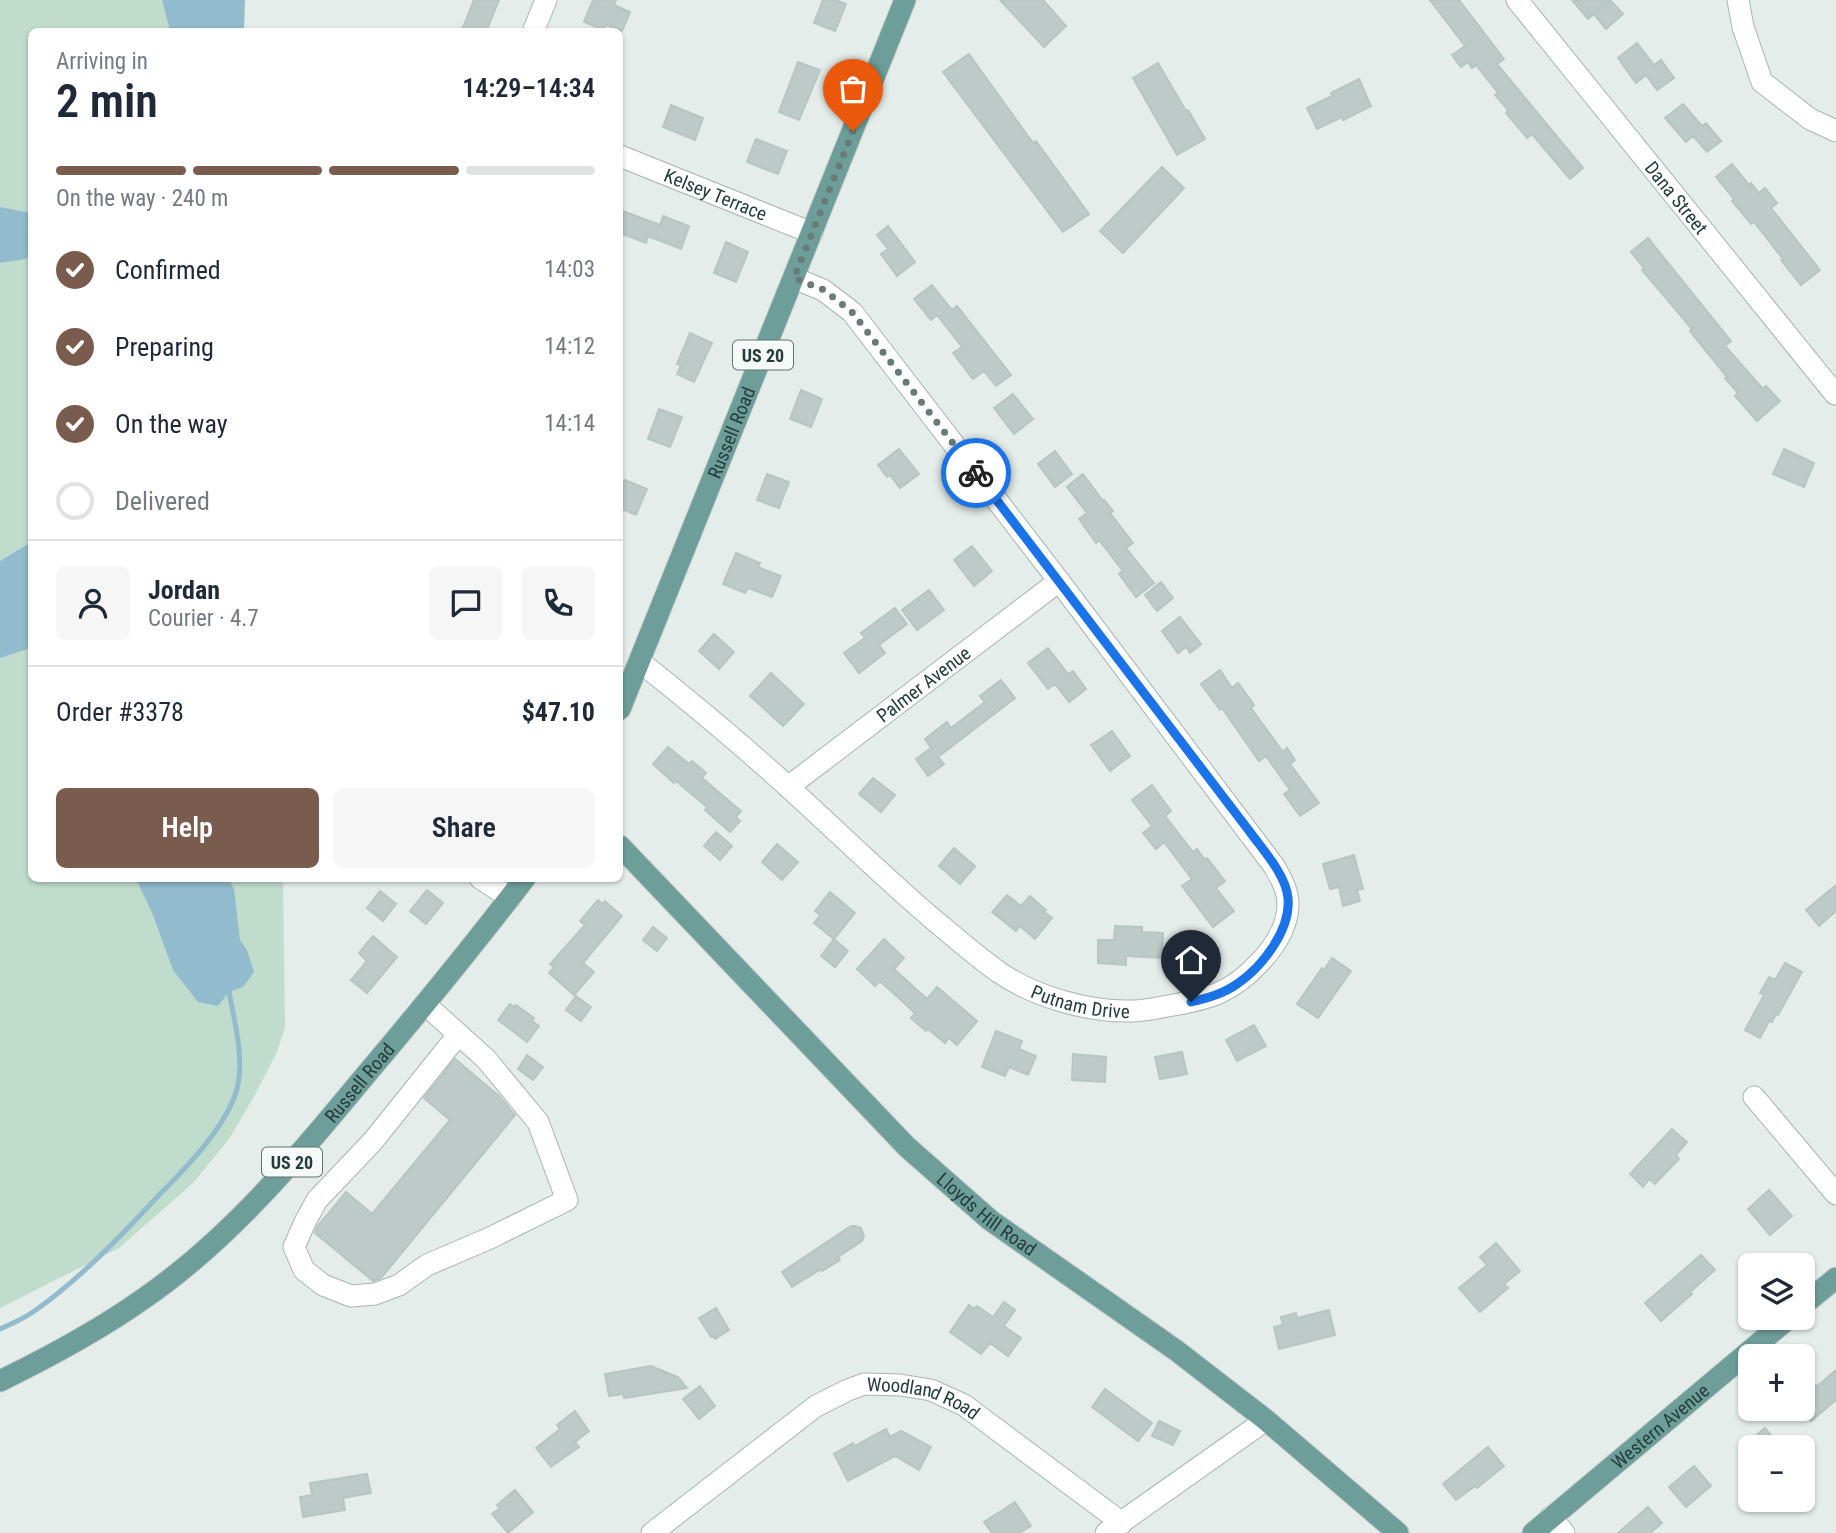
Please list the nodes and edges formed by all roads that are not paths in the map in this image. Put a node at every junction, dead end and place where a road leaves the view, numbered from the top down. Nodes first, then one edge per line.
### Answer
1 (546, 0) edge
2 (905, 0) edge
3 (1517, 0) edge
4 (1738, 0) edge
5 (535, 28) edge
6 (1836, 131) edge
7 (623, 157) edge
8 (812, 233) junction
9 (794, 278) junction
10 (1836, 394) edge
11 (1059, 581) junction
12 (639, 661) junction
13 (623, 701) edge
14 (788, 787) junction
15 (623, 849) edge
16 (487, 882) edge
17 (522, 882) edge
18 (510, 898) junction
19 (425, 1004) junction
20 (458, 1035) junction
21 (1754, 1097) dead end
22 (1836, 1194) edge
23 (1836, 1278) edge
24 (1815, 1295) edge
25 (1775, 1330) edge
26 (0, 1381) edge
27 (1266, 1420) junction
28 (1558, 1525) edge
29 (1114, 1528) edge
30 (652, 1533) edge
31 (1398, 1533) edge
32 (1533, 1533) edge

1 - 5 street
2 - 8 main road, Russell Road / US 20
3 - 10 street, Dana Street
4 - 6 street
7 - 8 street, Kelsey Terrace
8 - 9 main road, Russell Road / US 20
9 - 11 street, Putnam Drive
9 - 12 main road, Russell Road / US 20
11 - 14 street, Palmer Avenue
11 - 14 street, Putnam Drive
12 - 13 main road, Russell Road / US 20
12 - 14 street, Putnam Drive
15 - 27 main road, Lloyds Hill Road
16 - 18 street
17 - 18 main road, Russell Road / US 20
18 - 19 main road, Russell Road / US 20
19 - 20 street
19 - 26 main road, Russell Road / US 20
20 - 20 street
21 - 22 street
23 - 24 main road
25 - 28 main road, Western Avenue
27 - 29 street
27 - 31 main road, Lloyds Hill Road
28 - 32 main road, Western Avenue
29 - 30 street, Woodland Road

